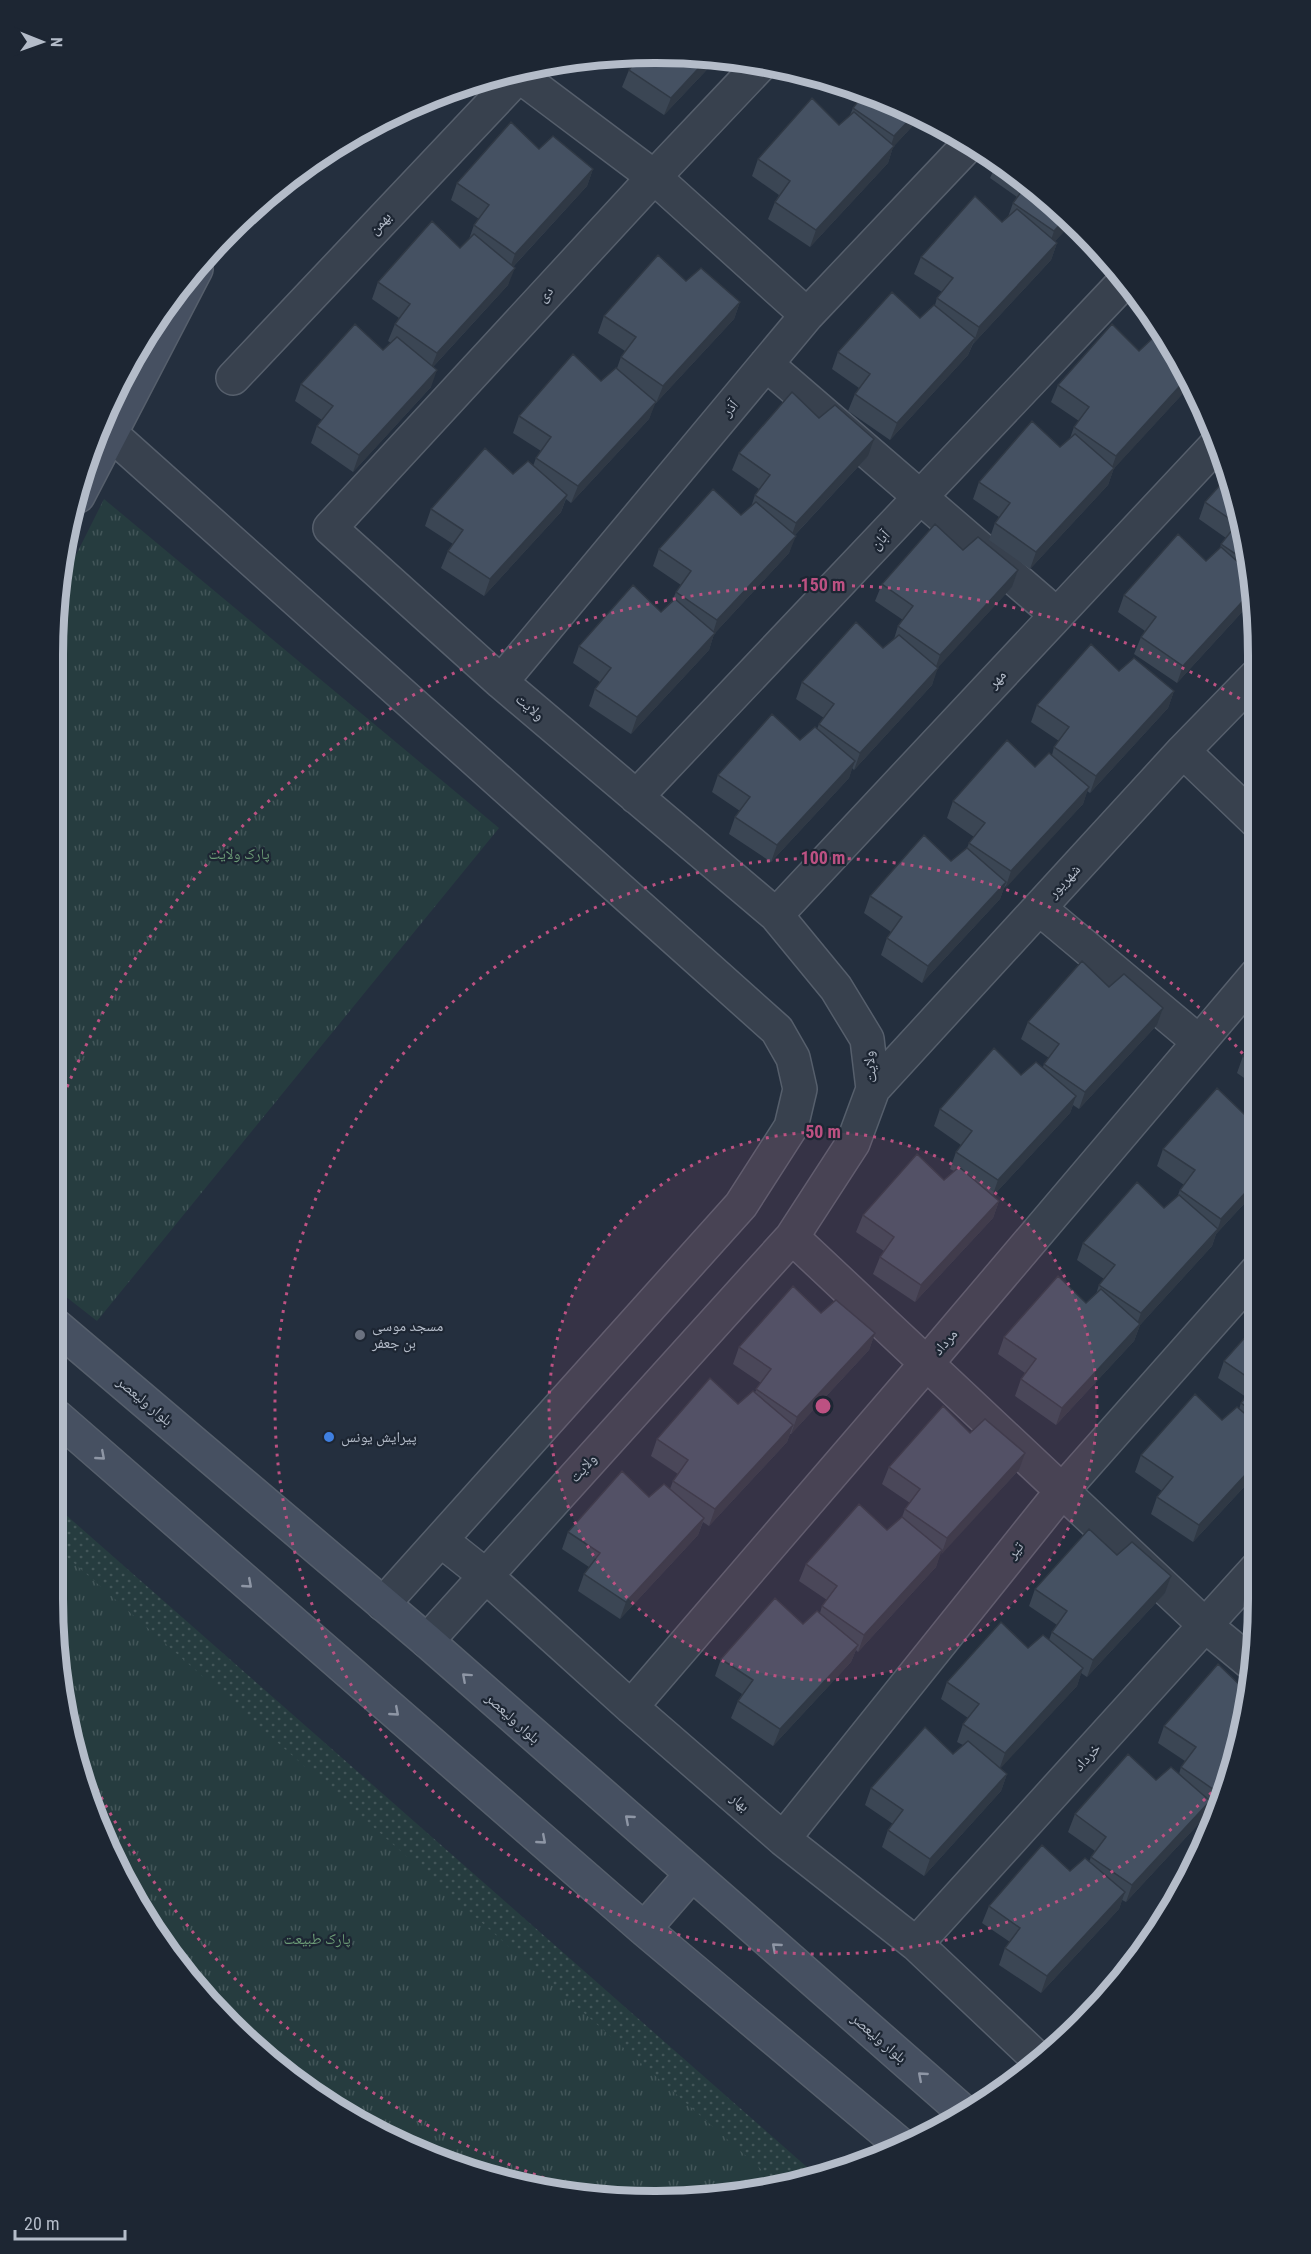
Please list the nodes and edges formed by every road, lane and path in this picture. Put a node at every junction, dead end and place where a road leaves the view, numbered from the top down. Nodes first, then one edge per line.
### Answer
1 (754, 71) edge
2 (526, 77) edge
3 (511, 81) edge
4 (964, 150) edge
5 (654, 177) junction
6 (1120, 287) edge
7 (175, 309) edge
8 (807, 315) junction
9 (766, 364) junction
10 (233, 378) dead end
11 (110, 434) junction
12 (1211, 450) edge
13 (94, 465) edge
14 (921, 497) junction
15 (330, 528) joint
16 (1057, 615) junction
17 (501, 682) junction
18 (1248, 684) edge
19 (1183, 751) junction
20 (636, 797) junction
21 (1248, 813) edge
22 (1039, 908) junction
23 (776, 915) junction
24 (1248, 985) edge
25 (1199, 1042) junction
26 (873, 1089) junction
27 (792, 1237) junction
28 (1248, 1281) edge
29 (63, 1332) edge
30 (926, 1365) junction
31 (63, 1422) edge
32 (1062, 1491) junction
33 (442, 1541) junction
34 (486, 1576) junction
35 (1248, 1578) edge
36 (383, 1604) junction
37 (1206, 1626) junction
38 (427, 1641) junction
39 (1245, 1658) edge
40 (631, 1707) junction
41 (783, 1839) junction
42 (692, 1874) junction
43 (644, 1929) junction
44 (916, 1944) junction
45 (1033, 2055) edge
46 (959, 2108) edge
47 (895, 2140) edge

1 - 5 street, دی
2 - 5 street
3 - 10 street, بهمن
4 - 8 street, آذر
5 - 8 street
5 - 15 street, دی
6 - 14 street, آبان
7 - 11 main road
8 - 9 street, آذر
9 - 14 street
9 - 17 street, آذر
11 - 13 main road
11 - 33 street
12 - 16 street, مهر
14 - 16 street
14 - 20 street, آبان
15 - 17 street, ولایت
16 - 23 street, مهر
17 - 20 street, ولایت
18 - 19 street, شهریور
19 - 21 street
19 - 22 street, شهریور
20 - 23 street, ولایت
22 - 25 street
22 - 26 street, شهریور
23 - 26 street, ولایت
24 - 25 street, مرداد
25 - 30 street, مرداد
26 - 27 street, ولایت
27 - 30 street
27 - 34 street, ولایت
28 - 32 street, تیر
29 - 36 main road, بلوار ولیعصر
30 - 32 street
30 - 40 street, مرداد
31 -> 43 main road
32 - 37 street
32 - 41 street, تیر
33 - 34 street, بهار
33 - 36 street
34 - 38 street, ولایت
34 - 40 street, بهار
35 - 37 street, خرداد
36 - 38 main road, بلوار ولیعصر
37 - 39 street
37 - 44 street, خرداد
42 -> 38 main road, بلوار ولیعصر
40 - 41 street, بهار
41 - 44 street, بهار
42 - 43 main road
46 -> 42 main road, بلوار ولیعصر
43 - 47 main road
44 - 45 street, بهار

